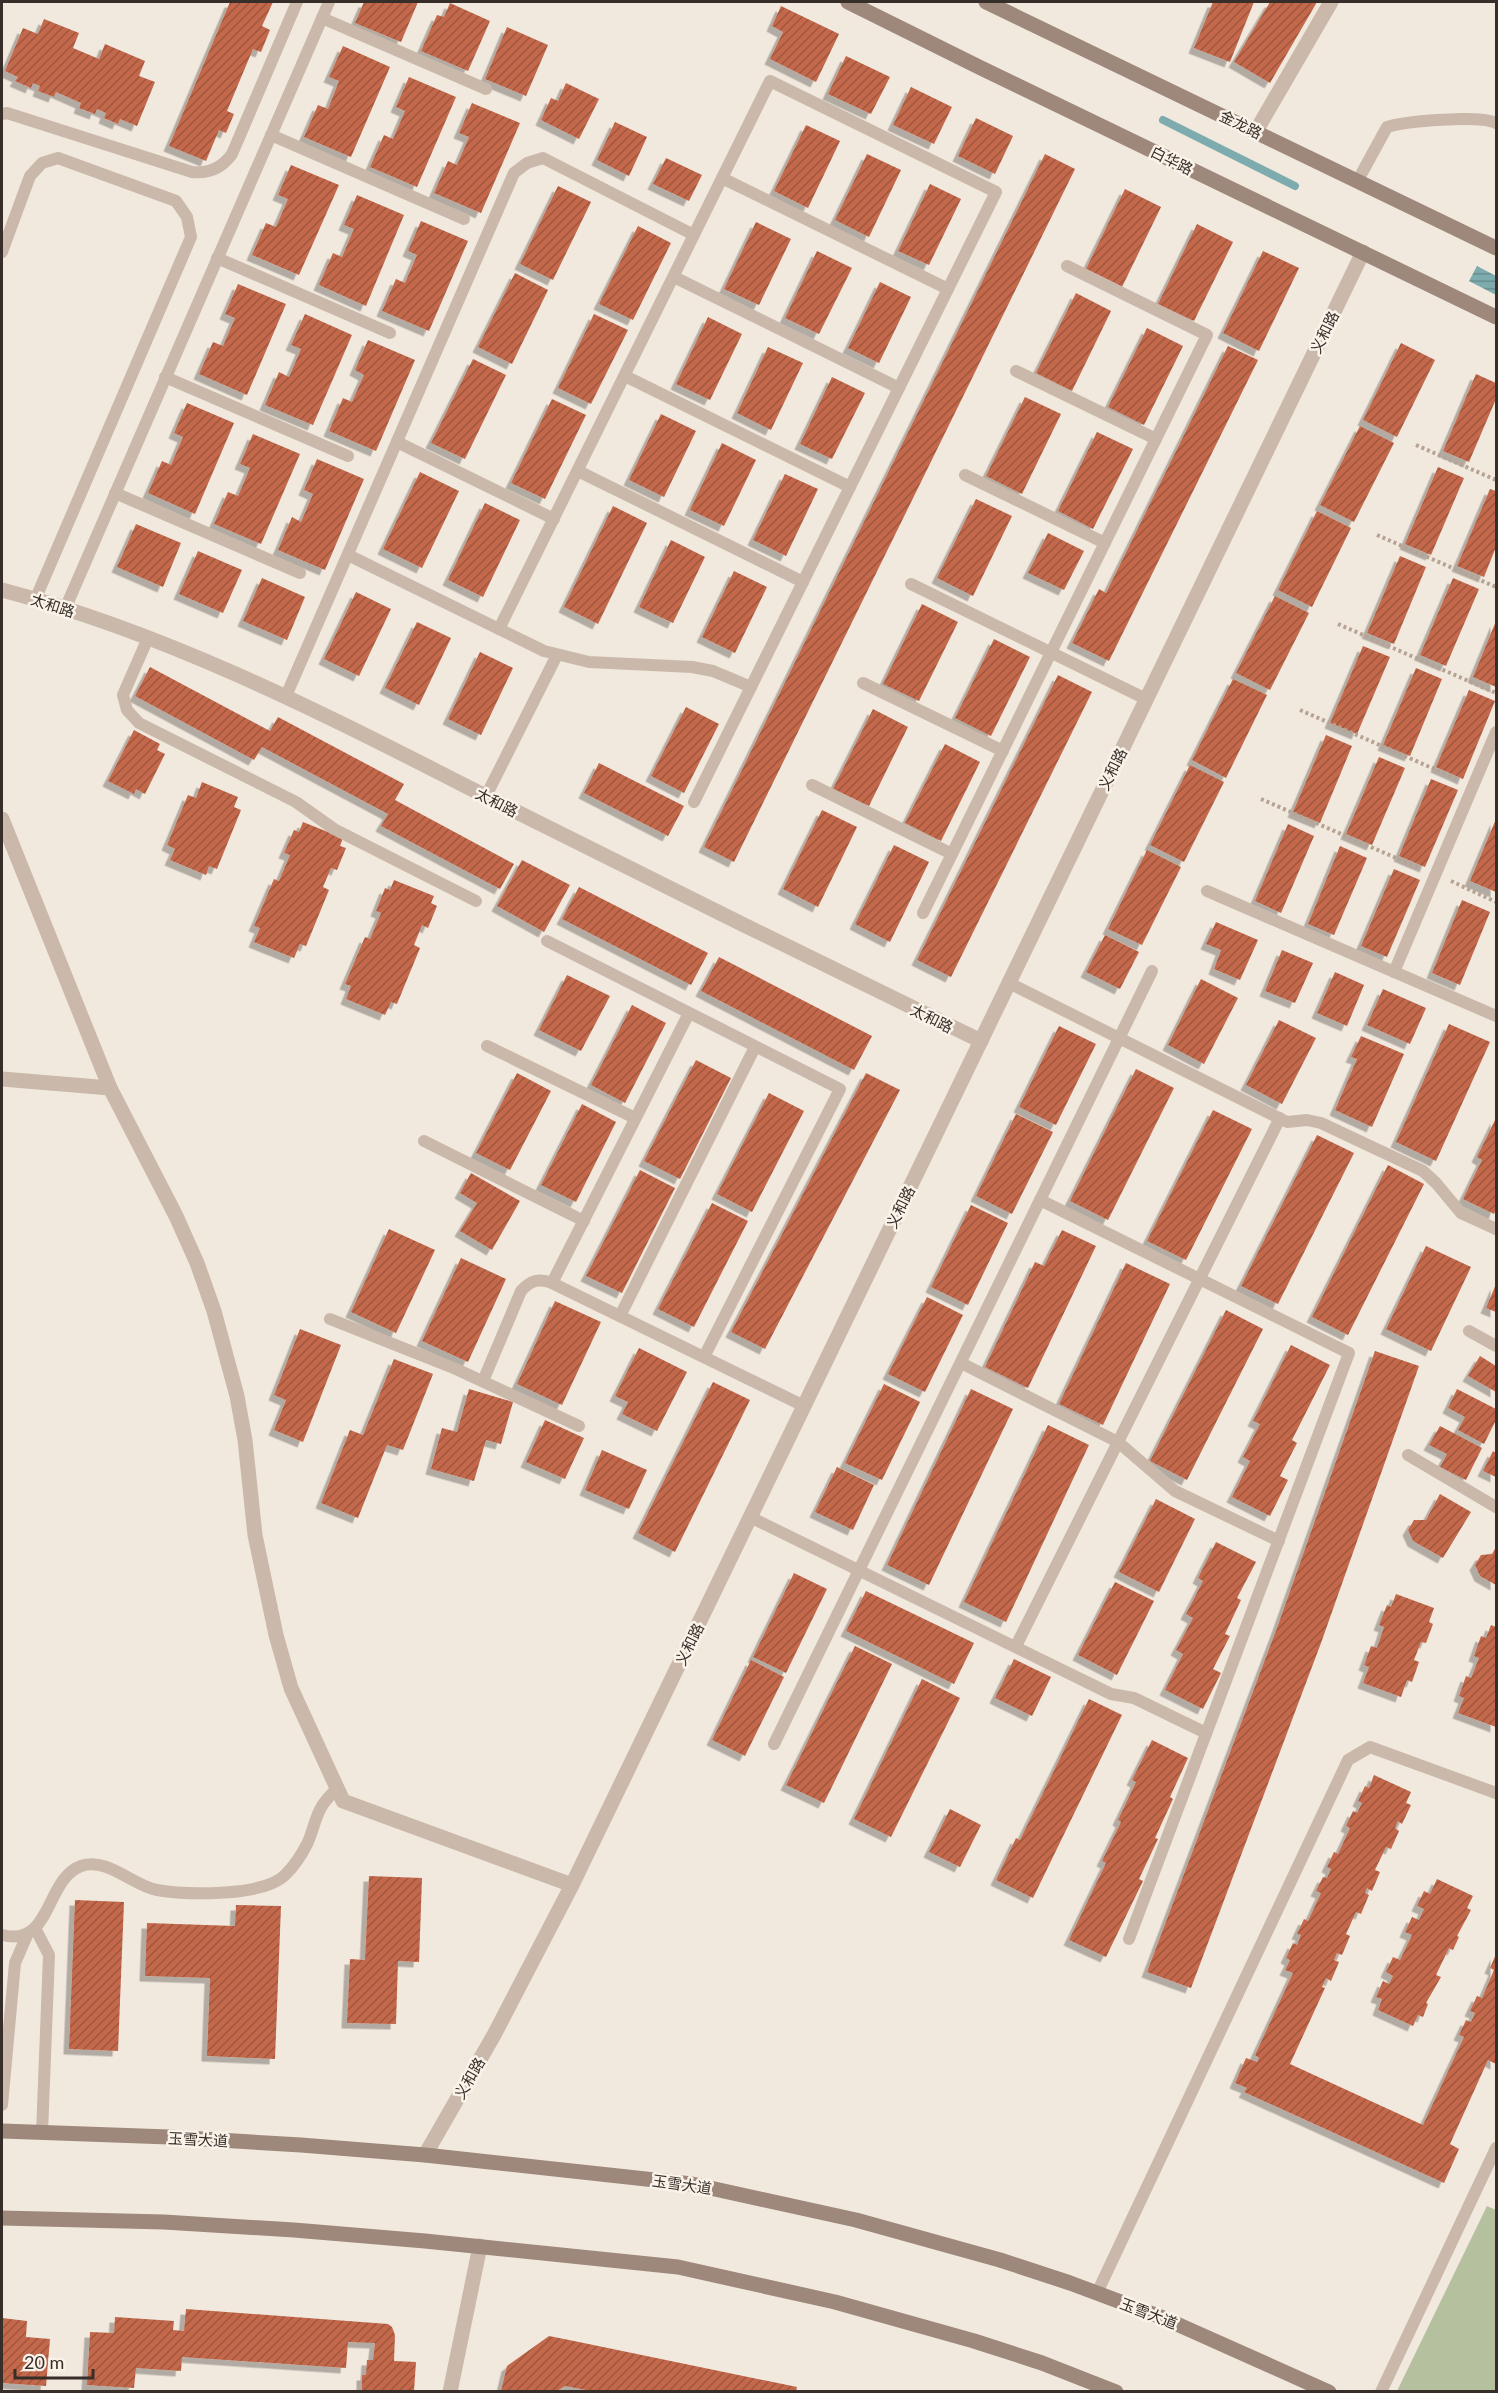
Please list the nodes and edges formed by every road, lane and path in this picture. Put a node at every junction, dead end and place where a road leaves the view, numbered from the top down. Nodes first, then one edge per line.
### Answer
1 (297, 2) edge
2 (329, 2) edge
3 (848, 2) edge
4 (986, 2) edge
5 (1331, 2) edge
6 (322, 18) junction
7 (486, 89) dead end
8 (2, 114) edge
9 (1497, 123) edge
10 (1256, 131) junction
11 (271, 135) junction
12 (722, 178) junction
13 (1358, 180) junction
14 (464, 219) dead end
15 (694, 235) junction
16 (1497, 248) edge
17 (2, 252) edge
18 (1364, 252) junction
19 (217, 258) junction
20 (1067, 266) dead end
21 (674, 277) junction
22 (948, 289) junction
23 (1497, 317) edge
24 (390, 333) dead end
25 (1016, 370) dead end
26 (625, 376) junction
27 (165, 377) junction
28 (899, 388) junction
29 (1156, 439) junction
30 (397, 442) junction
31 (1416, 445) dead end
32 (348, 456) dead end
33 (578, 471) junction
34 (965, 475) dead end
35 (1497, 480) edge
36 (850, 487) junction
37 (115, 493) junction
38 (554, 519) junction
39 (1377, 535) dead end
40 (1105, 543) junction
41 (348, 555) junction
42 (300, 573) dead end
43 (803, 582) junction
44 (911, 584) dead end
45 (1497, 587) edge
46 (2, 590) edge
47 (35, 600) junction
48 (65, 609) junction
49 (1338, 624) dead end
50 (499, 629) junction
51 (148, 638) junction
52 (1051, 653) junction
53 (557, 655) junction
54 (863, 683) dead end
55 (751, 687) junction
56 (1497, 693) edge
57 (286, 696) junction
58 (1146, 699) junction
59 (1300, 710) dead end
60 (1497, 732) edge
61 (1003, 751) junction
62 (812, 785) dead end
63 (1474, 786) junction
64 (486, 796) junction
65 (1261, 799) dead end
66 (694, 802) dead end
67 (2, 819) edge
68 (952, 854) junction
69 (1436, 875) junction
70 (1207, 891) dead end
71 (476, 901) dead end
72 (1497, 902) edge
73 (923, 913) dead end
74 (547, 941) dead end
75 (1152, 971) dead end
76 (1394, 972) junction
77 (1009, 983) junction
78 (689, 1013) junction
79 (1497, 1016) edge
80 (1119, 1038) junction
81 (981, 1041) junction
82 (487, 1046) dead end
83 (756, 1047) junction
84 (2, 1078) edge
85 (110, 1088) junction
86 (635, 1118) junction
87 (1280, 1118) junction
88 (424, 1141) dead end
89 (1040, 1200) junction
90 (584, 1221) junction
91 (1497, 1229) edge
92 (1200, 1279) junction
93 (552, 1282) junction
94 (620, 1316) junction
95 (330, 1319) dead end
96 (1469, 1331) dead end
97 (1497, 1346) edge
98 (704, 1357) junction
99 (961, 1363) junction
100 (483, 1381) junction
101 (804, 1406) junction
102 (579, 1426) dead end
103 (1118, 1442) junction
104 (1408, 1455) dead end
105 (1497, 1507) edge
106 (750, 1517) junction
107 (1279, 1541) junction
108 (859, 1570) junction
109 (1016, 1646) junction
110 (1206, 1733) junction
111 (774, 1744) dead end
112 (337, 1788) junction
113 (1497, 1793) edge
114 (572, 1885) junction
115 (32, 1930) junction
116 (2, 1935) edge
117 (1129, 1939) dead end
118 (2, 2105) edge
119 (2, 2132) edge
120 (42, 2133) junction
121 (1497, 2148) edge
122 (424, 2155) junction
123 (2, 2218) edge
124 (480, 2246) junction
125 (1097, 2293) junction
126 (1088, 2387) edge
127 (450, 2391) edge
128 (1116, 2391) edge
129 (1329, 2391) edge
130 (1381, 2391) edge

1 - 8 lane
2 - 6 lane
3 - 18 main road, 白华路
4 - 10 main road, 金龙路
5 - 10 street
6 - 7 lane
6 - 11 lane
9 - 13 lane
10 - 13 main road, 金龙路
11 - 14 lane
11 - 19 lane
12 - 15 lane
12 - 22 lane
12 - 22 lane
13 - 16 main road, 金龙路
15 - 21 lane
15 - 30 lane
17 - 47 lane
18 - 23 main road, 白华路
18 - 58 street, 义和路
19 - 24 lane
19 - 27 lane
20 - 29 lane
21 - 26 lane
21 - 28 lane
22 - 28 lane
25 - 29 lane
26 - 33 lane
26 - 36 lane
27 - 32 lane
27 - 37 lane
28 - 36 lane
29 - 40 lane
30 - 38 lane
30 - 41 lane
31 - 35 path
33 - 38 lane
33 - 43 lane
34 - 40 lane
36 - 43 lane
37 - 42 lane
37 - 48 lane
38 - 50 lane
39 - 45 path
40 - 52 lane
41 - 50 lane
41 - 57 lane
43 - 55 lane
44 - 52 lane
46 - 47 street, 太和路
47 - 48 street, 太和路
48 - 51 street, 太和路
49 - 56 path
50 - 53 lane
51 - 57 street, 太和路
51 - 71 lane
52 - 58 lane
52 - 61 lane
53 - 55 lane
53 - 64 lane
54 - 61 lane
55 - 66 lane
57 - 64 street, 太和路
58 - 77 street, 义和路
59 - 63 path
60 - 63 lane
61 - 68 lane
62 - 68 lane
63 - 69 lane
64 - 81 street, 太和路
65 - 69 path
67 - 85 street
68 - 73 lane
69 - 72 path
69 - 76 lane
70 - 76 lane
74 - 78 lane
75 - 80 lane
76 - 79 lane
77 - 80 lane
77 - 81 street, 义和路
78 - 83 lane
78 - 86 lane
80 - 87 lane
80 - 89 lane
81 - 101 street, 义和路
82 - 86 lane
83 - 94 lane
83 - 98 lane
84 - 85 street
85 - 112 street
86 - 90 lane
87 - 91 lane
87 - 92 lane
88 - 90 lane
89 - 92 lane
89 - 99 lane
90 - 93 lane
92 - 103 lane
92 - 107 lane
93 - 94 lane
93 - 100 lane
94 - 98 lane
95 - 100 lane
96 - 97 lane
98 - 101 lane
99 - 103 lane
99 - 108 lane
100 - 102 lane
101 - 106 street, 义和路
103 - 107 lane
103 - 109 lane
104 - 105 lane
106 - 108 lane
106 - 114 street, 义和路
107 - 110 lane
108 - 109 lane
108 - 111 lane
109 - 110 lane
110 - 117 lane
112 - 114 street
112 - 115 lane
113 - 125 lane
114 - 122 street, 义和路
115 - 116 lane
115 - 118 lane
115 - 120 lane
119 - 120 main road, 玉雪大道
120 - 122 main road, 玉雪大道
121 - 130 lane
122 - 125 main road, 玉雪大道
123 - 124 main road
124 - 126 main road
124 - 127 street
125 - 129 main road, 玉雪大道
126 - 128 main road

